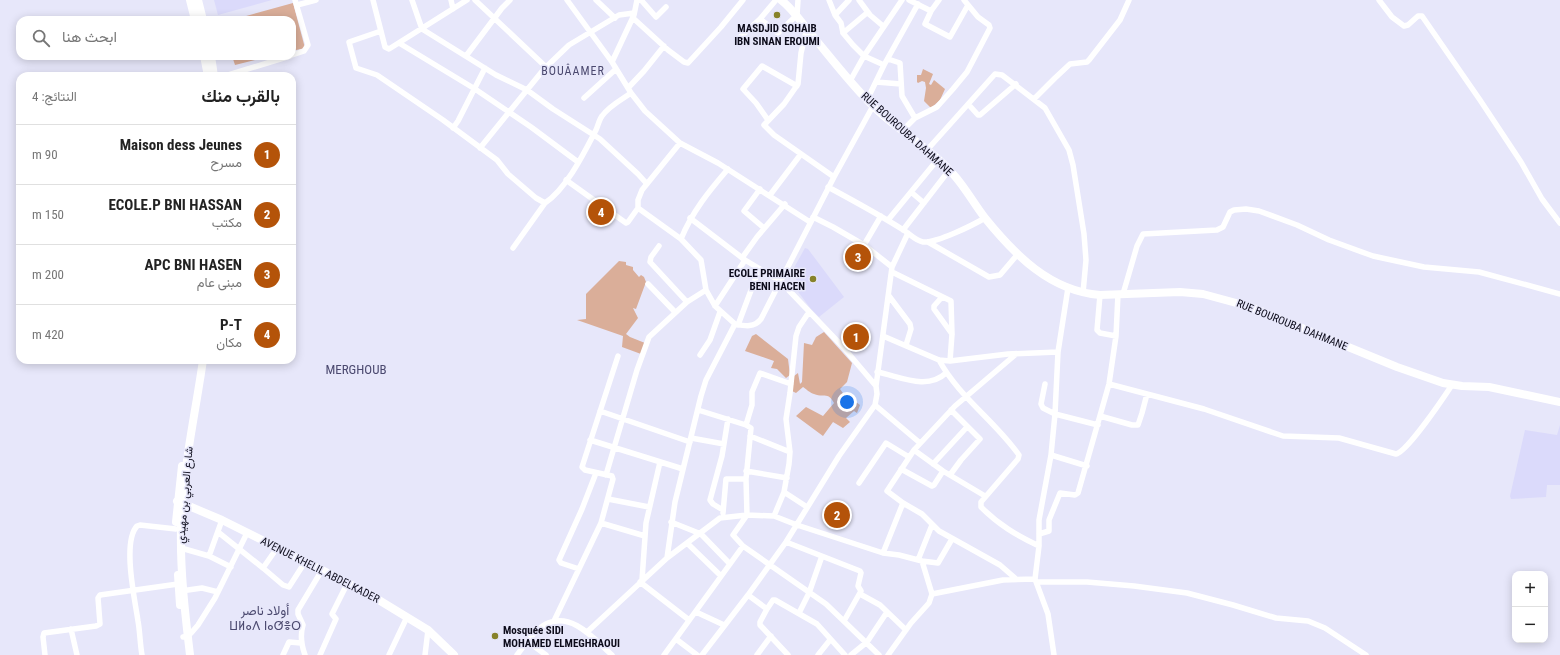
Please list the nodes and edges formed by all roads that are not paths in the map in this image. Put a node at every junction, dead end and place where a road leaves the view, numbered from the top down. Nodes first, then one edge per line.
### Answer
1 (190, 0) edge
2 (198, 0) edge
3 (316, 0) edge
4 (372, 0) edge
5 (412, 0) edge
6 (451, 0) edge
7 (467, 0) edge
8 (475, 0) edge
9 (510, 0) edge
10 (566, 0) edge
11 (596, 0) edge
12 (637, 0) edge
13 (641, 0) edge
14 (742, 0) edge
15 (776, 0) edge
16 (781, 0) edge
17 (798, 0) edge
18 (829, 0) edge
19 (849, 0) edge
20 (859, 0) edge
21 (902, 0) edge
22 (908, 0) edge
23 (939, 0) edge
24 (964, 0) edge
25 (1129, 0) edge
26 (1379, 0) edge
27 (916, 2) edge
28 (296, 3) edge
29 (968, 5) junction
30 (666, 7) dead end
31 (454, 9) junction
32 (931, 11) junction
33 (868, 12) junction
34 (633, 15) junction
35 (797, 15) junction
36 (835, 15) junction
37 (194, 16) edge
38 (202, 16) edge
39 (494, 18) junction
40 (615, 18) junction
41 (760, 19) junction
42 (883, 26) junction
43 (807, 28) junction
44 (422, 29) junction
45 (381, 31) junction
46 (590, 33) junction
47 (843, 33) junction
48 (738, 39) dead end
49 (399, 43) junction
50 (664, 46) junction
51 (296, 54) edge
52 (466, 56) junction
53 (864, 56) junction
54 (888, 58) junction
55 (205, 60) edge
56 (212, 60) edge
57 (278, 60) edge
58 (612, 62) junction
59 (884, 65) junction
60 (546, 67) junction
61 (485, 68) junction
62 (616, 69) junction
63 (207, 72) edge
64 (213, 72) edge
65 (238, 72) edge
66 (850, 81) junction
67 (876, 82) junction
68 (902, 84) junction
69 (1016, 84) junction
70 (797, 86) junction
71 (475, 89) junction
72 (527, 90) junction
73 (629, 90) junction
74 (584, 98) dead end
75 (1034, 99) junction
76 (870, 103) junction
77 (969, 105) junction
78 (509, 111) junction
79 (915, 118) junction
80 (768, 120) junction
81 (453, 128) junction
82 (903, 130) junction
83 (593, 135) junction
84 (680, 143) junction
85 (480, 148) junction
86 (927, 150) junction
87 (801, 154) junction
88 (938, 159) junction
89 (578, 162) junction
90 (728, 169) junction
91 (950, 170) junction
92 (834, 177) junction
93 (566, 180) junction
94 (647, 184) junction
95 (828, 187) junction
96 (760, 189) junction
97 (911, 192) junction
98 (770, 195) junction
99 (545, 203) junction
100 (924, 203) junction
101 (785, 204) junction
102 (638, 208) junction
103 (881, 216) junction
104 (690, 218) junction
105 (985, 218) junction
106 (811, 219) junction
107 (888, 220) junction
108 (1560, 223) edge
109 (764, 228) junction
110 (906, 231) junction
111 (680, 239) junction
112 (928, 242) junction
113 (864, 245) junction
114 (659, 246) dead end
115 (513, 248) dead end
116 (1017, 255) junction
117 (744, 259) junction
118 (759, 269) junction
119 (892, 270) junction
120 (780, 281) junction
121 (648, 284) dead end
122 (1068, 288) junction
123 (706, 290) junction
124 (1083, 293) junction
125 (1120, 294) junction
126 (1560, 294) edge
127 (1100, 295) junction
128 (889, 296) junction
129 (942, 297) junction
130 (687, 302) junction
131 (715, 306) junction
132 (675, 312) junction
133 (720, 312) junction
134 (809, 312) junction
135 (737, 324) junction
136 (952, 334) junction
137 (883, 336) junction
138 (1116, 336) junction
139 (906, 345) junction
140 (1058, 352) junction
141 (700, 355) dead end
142 (1015, 355) junction
143 (618, 356) dead end
144 (939, 360) junction
145 (950, 361) junction
146 (197, 364) edge
147 (202, 364) edge
148 (877, 372) junction
149 (946, 373) junction
150 (791, 384) junction
151 (1045, 384) dead end
152 (1109, 384) junction
153 (1452, 385) junction
154 (876, 386) junction
155 (1147, 394) junction
156 (965, 396) junction
157 (1560, 402) edge
158 (875, 405) junction
159 (698, 410) junction
160 (951, 410) junction
161 (600, 411) junction
162 (1055, 414) junction
163 (1100, 416) junction
164 (622, 419) junction
165 (728, 419) junction
166 (746, 425) junction
167 (1098, 425) junction
168 (967, 428) junction
169 (750, 436) junction
170 (590, 440) junction
171 (691, 440) junction
172 (920, 443) junction
173 (724, 444) junction
174 (613, 447) junction
175 (914, 450) junction
176 (790, 452) junction
177 (1051, 455) junction
178 (909, 457) junction
179 (660, 462) junction
180 (933, 464) junction
181 (1087, 466) junction
182 (901, 468) junction
183 (683, 469) junction
184 (746, 471) junction
185 (943, 471) junction
186 (596, 473) junction
187 (606, 475) junction
188 (950, 475) junction
189 (787, 478) junction
190 (746, 479) junction
191 (859, 483) dead end
192 (784, 492) junction
193 (985, 496) junction
194 (608, 499) junction
195 (180, 502) junction
196 (903, 503) junction
197 (649, 507) junction
198 (807, 507) junction
199 (723, 510) junction
200 (747, 514) junction
201 (723, 516) junction
202 (774, 516) junction
203 (222, 520) junction
204 (671, 522) junction
205 (600, 523) junction
206 (797, 525) junction
207 (932, 526) junction
208 (176, 529) junction
209 (218, 532) junction
210 (247, 533) junction
211 (701, 534) junction
212 (1039, 534) junction
213 (644, 536) junction
214 (952, 539) junction
215 (786, 542) junction
216 (687, 543) junction
217 (743, 546) junction
218 (1039, 546) junction
219 (181, 548) junction
220 (277, 548) junction
221 (240, 550) junction
222 (883, 553) junction
223 (209, 556) junction
224 (822, 556) junction
225 (667, 558) junction
226 (920, 561) junction
227 (306, 562) junction
228 (730, 564) junction
229 (770, 565) junction
230 (230, 567) junction
231 (263, 568) junction
232 (579, 569) junction
233 (322, 570) junction
234 (721, 576) junction
235 (1015, 578) junction
236 (1036, 580) junction
237 (641, 581) junction
238 (348, 582) junction
239 (180, 589) junction
240 (133, 590) junction
241 (218, 592) junction
242 (808, 593) junction
243 (748, 594) junction
244 (860, 594) junction
245 (932, 594) junction
246 (767, 609) junction
247 (696, 612) junction
248 (799, 612) junction
249 (887, 612) junction
250 (407, 617) junction
251 (690, 620) junction
252 (554, 621) junction
253 (844, 621) junction
254 (724, 625) junction
255 (71, 629) junction
256 (428, 630) junction
257 (906, 630) junction
258 (587, 632) junction
259 (185, 636) junction
260 (772, 636) junction
261 (676, 639) junction
262 (830, 640) junction
263 (527, 641) junction
264 (867, 642) junction
265 (301, 643) junction
266 (45, 655) edge
267 (77, 655) edge
268 (142, 655) edge
269 (185, 655) edge
270 (190, 655) edge
271 (283, 655) edge
272 (305, 655) edge
273 (320, 655) edge
274 (388, 655) edge
275 (425, 655) edge
276 (454, 655) edge
277 (517, 655) edge
278 (546, 655) edge
279 (612, 655) edge
280 (664, 655) edge
281 (697, 655) edge
282 (702, 655) edge
283 (757, 655) edge
284 (788, 655) edge
285 (818, 655) edge
286 (845, 655) edge
287 (851, 655) edge
288 (879, 655) edge
289 (888, 655) edge
290 (1054, 655) edge
291 (1366, 655) edge

1 - 37 street
2 - 38 street
3 - 28 street
4 - 45 street
5 - 44 street
6 - 31 street
7 - 31 street
8 - 39 street
9 - 39 street
10 - 46 street
11 - 40 street
12 - 34 street
13 - 30 street
14 - 50 street
15 - 41 street
16 - 35 street, RUE BOUROUBA DAHMANE
17 - 35 street
18 - 36 street
19 - 36 street
20 - 33 street
21 - 42 street
22 - 27 street
23 - 32 street
24 - 29 street
25 - 75 street
26 - 108 street
27 - 32 street
27 - 54 street
28 - 51 street
29 - 32 street
29 - 79 street
31 - 44 street
33 - 42 street
33 - 47 street
34 - 40 street
34 - 50 street
34 - 58 street
35 - 41 street
35 - 43 street, RUE BOUROUBA DAHMANE
36 - 47 street
39 - 52 street
39 - 60 street
40 - 46 street
41 - 48 street
42 - 53 street
43 - 66 street, RUE BOUROUBA DAHMANE
43 - 70 street
44 - 49 street
44 - 52 street
45 - 49 street
45 - 81 street
46 - 58 street
46 - 60 street
47 - 53 street
49 - 71 street
50 - 73 street
52 - 61 street
53 - 59 street
53 - 66 street
54 - 59 street
54 - 68 street
55 - 63 street
56 - 64 street
57 - 65 street
58 - 62 street
59 - 67 street
60 - 72 street
61 - 71 street
61 - 72 street
62 - 73 street
62 - 74 street
66 - 76 street, RUE BOUROUBA DAHMANE
67 - 68 street
67 - 76 street
68 - 79 street
69 - 75 street
69 - 77 street
69 - 77 street
70 - 80 street
70 - 80 street
71 - 78 street
71 - 81 street
72 - 78 street
72 - 83 street
73 - 83 street
73 - 84 street
75 - 124 street
76 - 82 street, RUE BOUROUBA DAHMANE
76 - 92 street
77 - 86 street
78 - 85 street
78 - 89 street
79 - 82 street
80 - 87 street
81 - 85 street
82 - 86 street, RUE BOUROUBA DAHMANE
83 - 89 street
83 - 94 street
84 - 90 street
84 - 94 street
85 - 99 street
86 - 88 street, RUE BOUROUBA DAHMANE
87 - 92 street
87 - 98 street
88 - 91 street, RUE BOUROUBA DAHMANE
88 - 97 street
89 - 93 street
90 - 96 street
90 - 104 street
91 - 100 street
91 - 105 street, RUE BOUROUBA DAHMANE
92 - 95 street
93 - 99 street
93 - 102 street
94 - 102 street
95 - 103 street
95 - 106 street
96 - 98 street
96 - 109 street
97 - 100 street
97 - 107 street
98 - 101 street
99 - 115 street
100 - 110 street
101 - 106 street
101 - 109 street
102 - 111 street
103 - 107 street
103 - 113 street
104 - 111 street
104 - 117 street
105 - 112 street
105 - 116 street, RUE BOUROUBA DAHMANE
106 - 113 street
106 - 120 street
107 - 110 street
109 - 117 street
110 - 112 street
110 - 119 street
111 - 123 street
112 - 116 street
113 - 119 street
114 - 130 street
116 - 122 street, RUE BOUROUBA DAHMANE
117 - 118 street
117 - 131 street
118 - 120 street
118 - 135 street
119 - 128 street
119 - 129 street
120 - 134 street
120 - 135 street
121 - 132 street
122 - 124 street, RUE BOUROUBA DAHMANE
122 - 140 street
123 - 130 street
123 - 131 street
124 - 127 street, RUE BOUROUBA DAHMANE
125 - 126 street
125 - 127 street, RUE BOUROUBA DAHMANE
125 - 138 street
125 - 153 street, RUE BOUROUBA DAHMANE
127 - 138 street
128 - 137 street
128 - 139 street
129 - 136 street
129 - 136 street
130 - 132 street
131 - 133 street
132 - 164 street
133 - 135 street
133 - 141 street
134 - 150 street
134 - 154 street
135 - 159 street
136 - 145 street
137 - 139 street
137 - 148 street
138 - 152 street
139 - 144 street
140 - 142 street
140 - 162 street
142 - 145 street
142 - 156 street
143 - 161 street
144 - 145 street
144 - 149 street
146 - 195 street
147 - 195 street, شارع العربي بن مهيدي
148 - 149 street
148 - 154 street
149 - 156 street
150 - 166 street
150 - 176 street
151 - 162 street
152 - 155 street
152 - 163 street
153 - 155 street
153 - 157 street, RUE BOUROUBA DAHMANE
154 - 158 street
155 - 163 street
156 - 160 street
156 - 193 street
158 - 172 street
158 - 198 street
159 - 165 street
159 - 171 street
160 - 168 street
160 - 172 street
161 - 164 street
161 - 170 street
162 - 167 street
162 - 177 street
163 - 167 street
164 - 171 street
164 - 174 street
165 - 166 street
165 - 173 street
166 - 169 street
167 - 181 street
168 - 180 street
168 - 188 street
169 - 176 street
169 - 184 street
170 - 174 street
170 - 186 street
171 - 173 street
171 - 183 street
172 - 175 street
173 - 199 street
174 - 179 street
174 - 187 street
175 - 178 street
175 - 180 street
176 - 189 street
177 - 181 street
177 - 212 street
178 - 182 street
178 - 191 street
179 - 183 street
179 - 197 street
180 - 185 street
181 - 212 street
182 - 185 street
182 - 196 street
183 - 204 street
184 - 189 street
184 - 190 street
185 - 188 street
186 - 187 street
186 - 232 street
187 - 194 street
188 - 193 street
189 - 192 street
190 - 199 street
190 - 200 street
192 - 198 street
192 - 202 street
193 - 218 street
194 - 197 street
194 - 205 street
195 - 203 street, AVENUE KHELIL ABDELKADER
195 - 208 street
195 - 219 street, شارع العربي بن مهيدي
196 - 207 street
196 - 222 street
197 - 213 street
198 - 206 street
199 - 201 street
200 - 201 street
200 - 202 street
200 - 217 street
201 - 211 street
202 - 206 street
203 - 209 street
203 - 210 street, AVENUE KHELIL ABDELKADER
204 - 211 street
204 - 225 street
205 - 213 street
205 - 232 street
206 - 215 street
206 - 222 street
207 - 214 street
207 - 226 street
208 - 239 street
208 - 240 street
209 - 221 street
209 - 223 street
210 - 220 street, AVENUE KHELIL ABDELKADER
210 - 221 street
211 - 216 street
211 - 228 street
212 - 218 street
213 - 237 street
214 - 226 street
214 - 235 street
215 - 224 street
215 - 229 street
216 - 225 street
216 - 234 street
217 - 228 street
217 - 229 street
218 - 236 street
219 - 223 street
219 - 239 street, شارع العربي بن مهيدي
220 - 227 street, AVENUE KHELIL ABDELKADER
220 - 231 street
221 - 230 street
221 - 231 street
222 - 226 street
223 - 230 street
224 - 242 street
224 - 244 street
225 - 237 street
226 - 245 street
227 - 231 street
227 - 233 street, AVENUE KHELIL ABDELKADER
228 - 234 street
229 - 242 street
229 - 243 street
230 - 241 street
232 - 252 street
233 - 238 street, AVENUE KHELIL ABDELKADER
233 - 265 street
234 - 247 street
235 - 236 street
235 - 245 street
236 - 290 street
236 - 291 street
237 - 251 street
237 - 258 street
238 - 250 street, AVENUE KHELIL ABDELKADER
238 - 273 street
239 - 240 street
239 - 241 street
239 - 259 street, شارع العربي بن مهيدي
240 - 255 street
240 - 268 street
241 - 259 street
242 - 248 street
242 - 253 street
243 - 246 street
243 - 254 street
244 - 249 street
244 - 253 street
245 - 257 street
246 - 248 street
246 - 260 street
247 - 251 street
247 - 254 street
248 - 262 street
249 - 257 street
249 - 264 street
250 - 256 street, AVENUE KHELIL ABDELKADER
250 - 274 street
251 - 261 street
252 - 258 street
252 - 263 street
253 - 264 street
254 - 282 street
255 - 266 street
255 - 267 street
256 - 275 street
256 - 276 street, AVENUE KHELIL ABDELKADER
257 - 289 street
258 - 279 street
259 - 269 street
259 - 270 street, شارع العربي بن مهيدي
260 - 283 street
260 - 284 street
261 - 280 street
261 - 281 street
262 - 285 street
262 - 286 street
263 - 277 street
263 - 278 street
264 - 287 street
264 - 288 street
265 - 271 street
265 - 272 street

